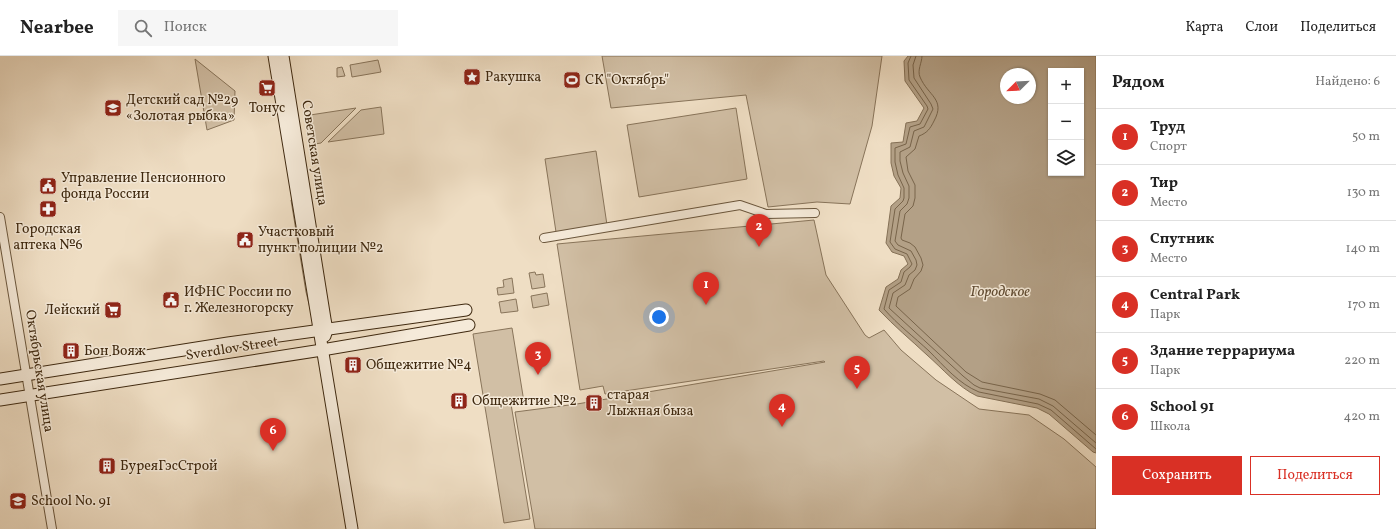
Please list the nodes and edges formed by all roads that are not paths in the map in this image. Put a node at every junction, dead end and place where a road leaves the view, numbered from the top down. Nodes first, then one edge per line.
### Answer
1 (274, 56) edge
2 (283, 56) edge
3 (816, 213) dead end
4 (0, 217) edge
5 (544, 238) dead end
6 (466, 310) dead end
7 (469, 325) dead end
8 (323, 330) junction
9 (322, 350) junction
10 (26, 374) junction
11 (0, 379) edge
12 (30, 395) junction
13 (0, 400) edge
14 (52, 529) edge
15 (352, 529) edge

1 - 8 street, Советская улица
2 - 8 street, Советская улица
3 - 5 street
4 - 10 street, Октябрьская улица
6 - 8 street, Sverdlov Street
7 - 9 street, Sverdlov Street
8 - 9 street, Советская улица
8 - 10 street, Sverdlov Street
9 - 12 street, Sverdlov Street
9 - 15 street, Советская улица
10 - 11 street, Sverdlov Street
10 - 12 street, Октябрьская улица
12 - 13 street, Sverdlov Street
12 - 14 street, Октябрьская улица

